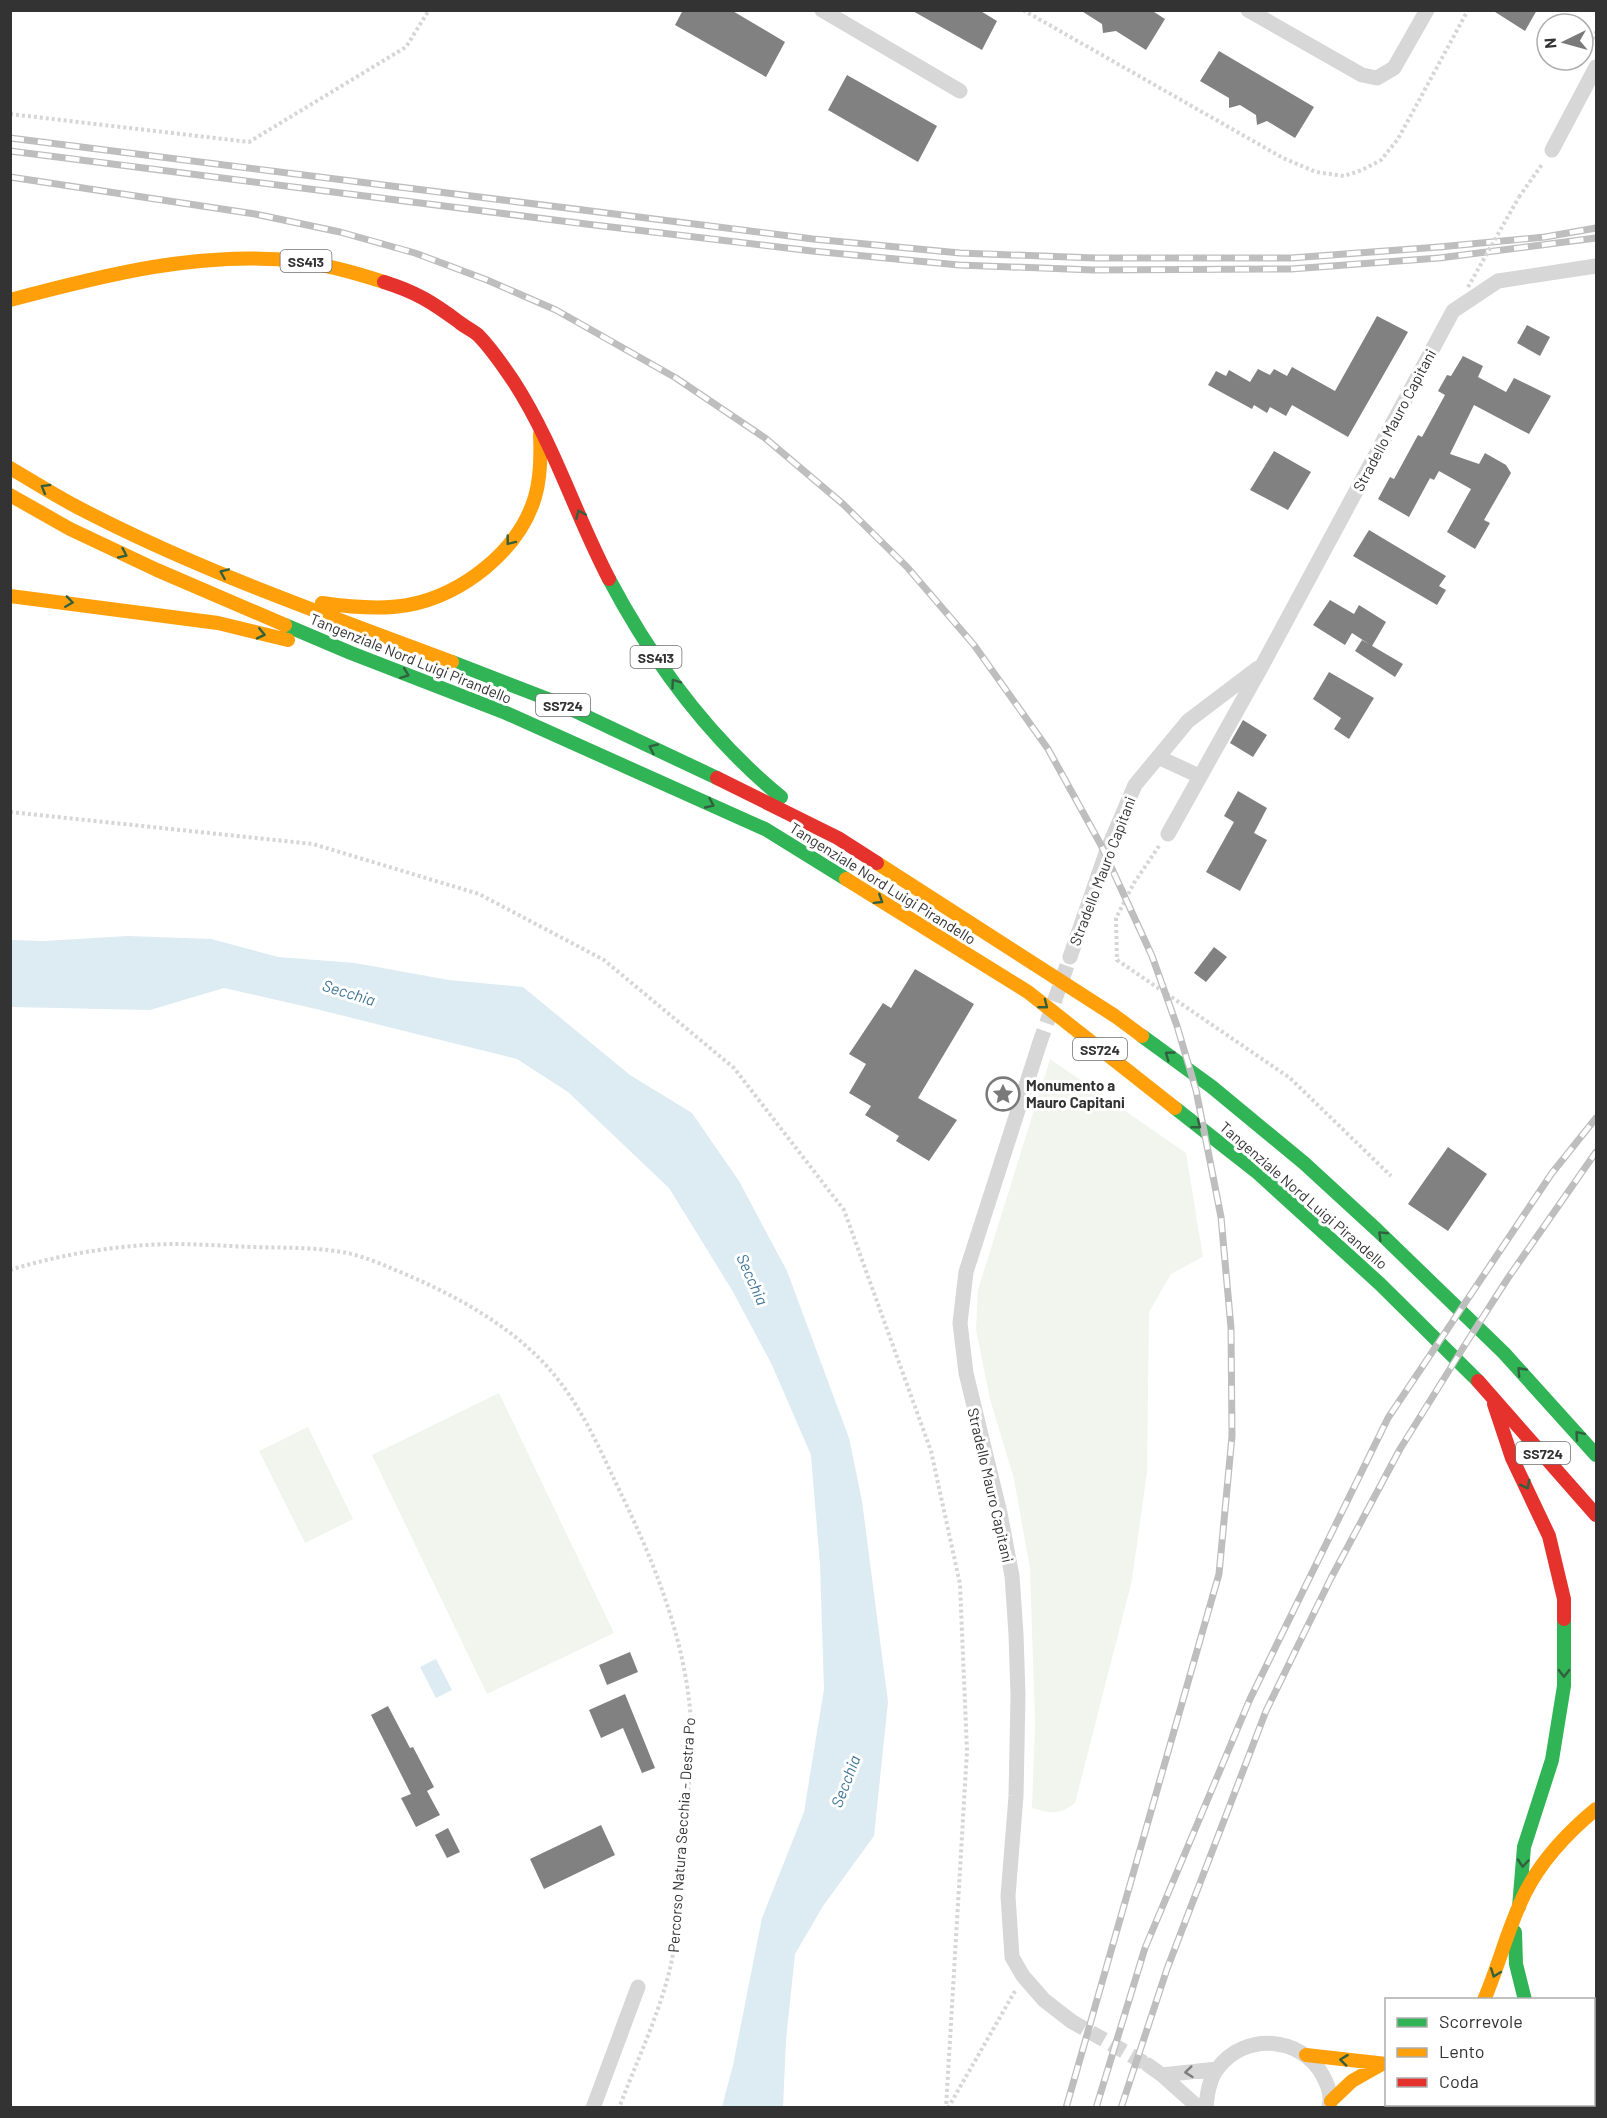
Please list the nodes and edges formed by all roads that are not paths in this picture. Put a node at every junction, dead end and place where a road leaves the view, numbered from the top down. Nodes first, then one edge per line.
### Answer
1 (822, 10) edge
2 (1248, 10) edge
3 (1427, 10) edge
4 (1596, 67) edge
5 (960, 91) dead end
6 (1552, 150) road end
7 (1596, 266) edge
8 (10, 300) edge
9 (540, 427) junction
10 (10, 468) edge
11 (10, 495) edge
12 (10, 596) edge
13 (278, 596) junction
14 (351, 653) junction
15 (1263, 664) junction
16 (1158, 757) junction
17 (1199, 776) junction
18 (1168, 834) road end
19 (838, 838) junction
20 (1070, 957) tunnel mouth
21 (1039, 1045) tunnel mouth
22 (1489, 1391) junction
23 (1596, 1455) edge
24 (1596, 1515) edge
25 (1596, 1809) edge
26 (1519, 1907) junction
27 (638, 1987) dead end
28 (1485, 1998) edge
29 (1524, 1998) edge
30 (1071, 2021) tunnel mouth
31 (1306, 2055) junction
32 (1384, 2064) edge
33 (1148, 2065) tunnel mouth
34 (1217, 2069) junction
35 (1162, 2075) junction
36 (1330, 2104) edge
37 (593, 2108) edge
38 (1199, 2108) edge
39 (1206, 2108) edge

1 - 5 street
2 - 3 street
4 - 6 street
7 - 15 street, Stradello Mauro Capitani
8 - 9 main road, SS413
9 -> 13 main road, SS413
19 -> 9 main road, SS413
13 -> 10 main road, Tangenziale Nord Luigi Pirandello / SS724
11 -> 14 main road, Tangenziale Nord Luigi Pirandello / SS724
12 -> 14 main road
19 -> 13 main road, Tangenziale Nord Luigi Pirandello / SS724
14 -> 22 main road, Tangenziale Nord Luigi Pirandello / SS724
15 - 16 street, Stradello Mauro Capitani
15 - 17 street, Stradello Mauro Capitani
16 - 17 street
16 - 20 street, Stradello Mauro Capitani
17 - 18 street, Stradello Mauro Capitani
23 -> 19 main road, Tangenziale Nord Luigi Pirandello / SS724
21 - 30 street, Stradello Mauro Capitani
22 - 24 main road, Tangenziale Nord Luigi Pirandello / SS724
22 -> 26 main road
25 - 26 main road
26 -> 28 main road
26 - 29 main road
27 - 37 street
32 -> 31 main road
31 - 34 street
31 - 36 street
32 - 36 main road
33 - 35 street
34 -> 35 street
34 - 39 street
35 - 38 street

